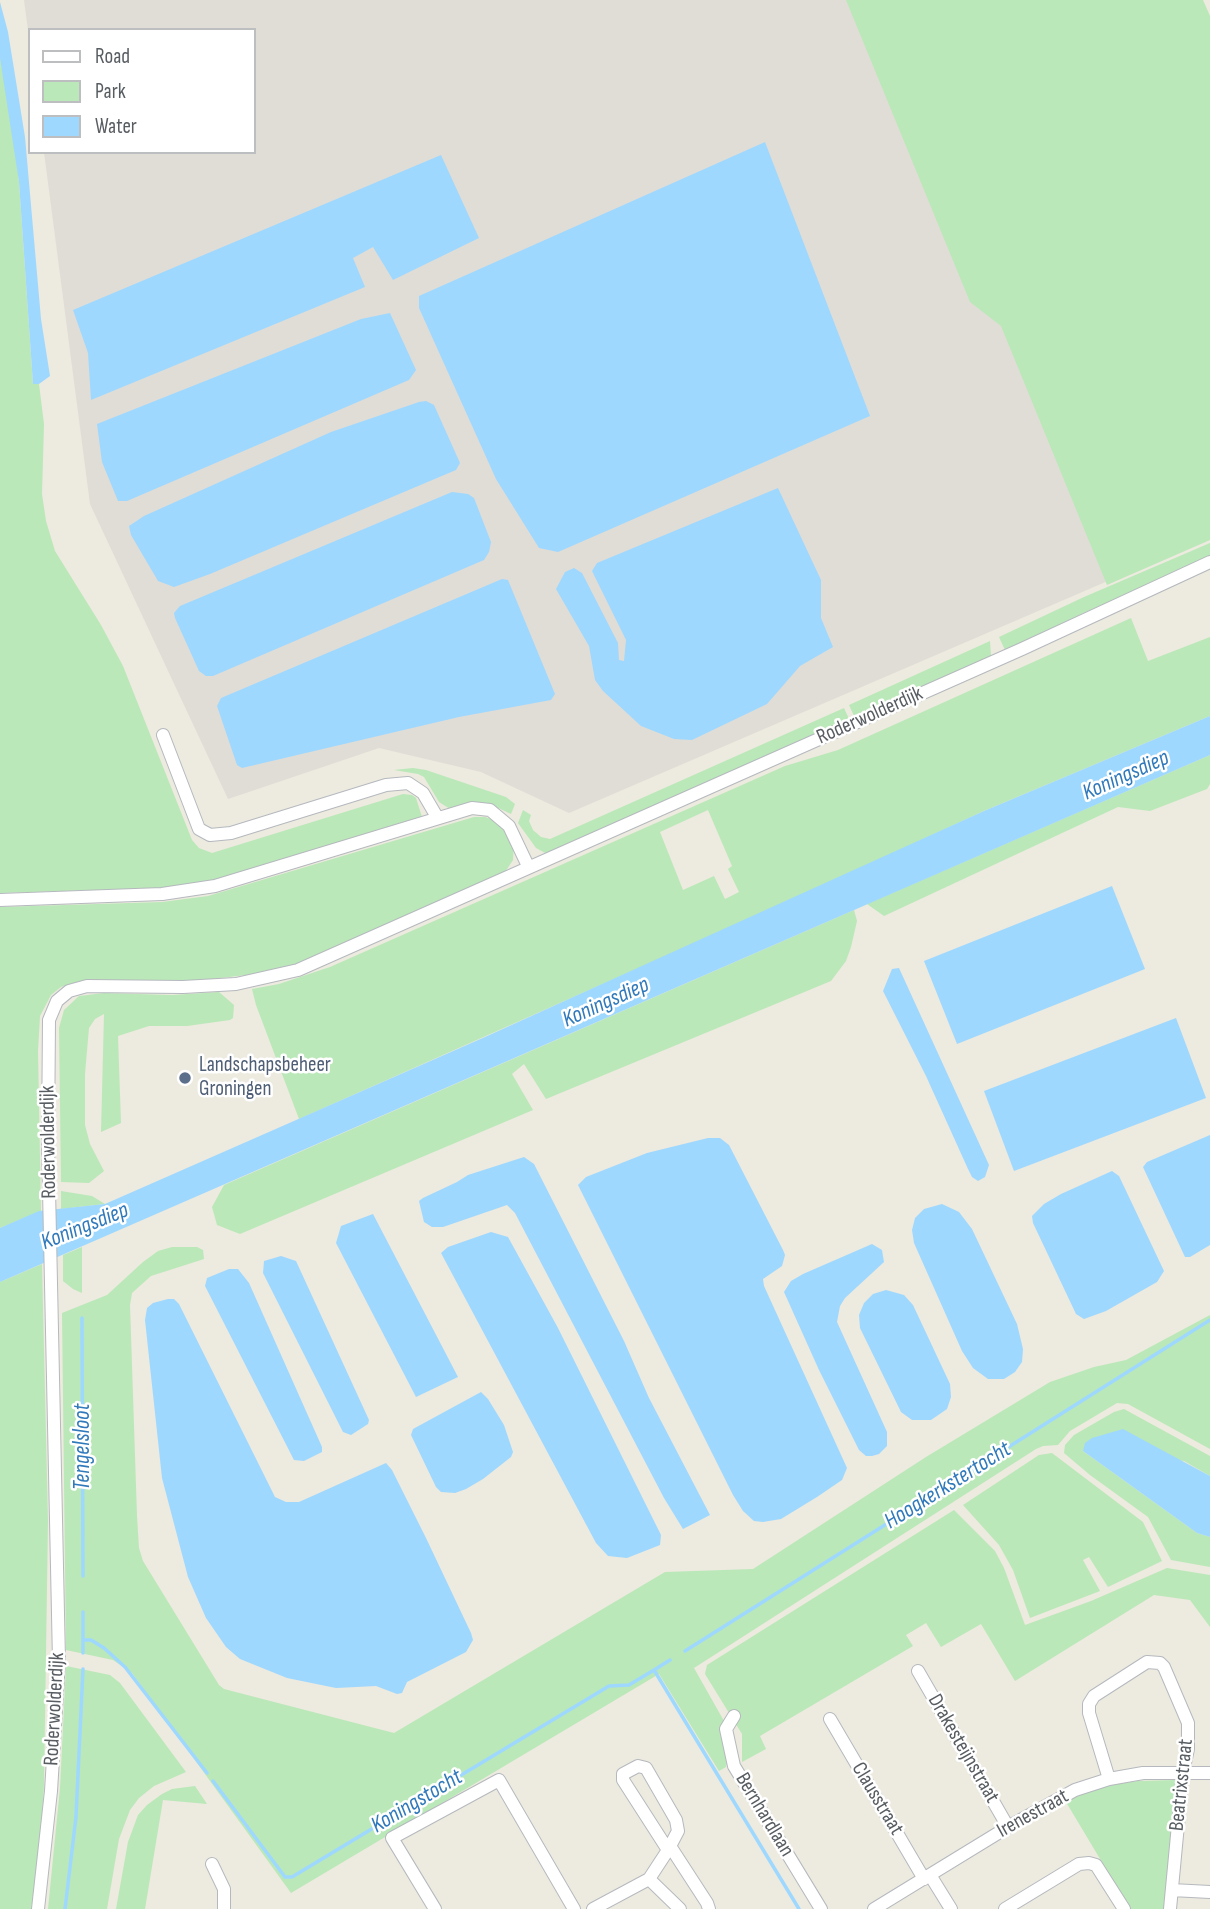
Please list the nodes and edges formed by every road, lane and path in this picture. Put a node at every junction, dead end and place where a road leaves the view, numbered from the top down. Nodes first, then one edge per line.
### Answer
1 (1210, 562) edge
2 (163, 735) dead end
3 (437, 817) junction
4 (528, 866) junction
5 (0, 900) edge
6 (918, 1671) dead end
7 (734, 1716) dead end
8 (830, 1719) dead end
9 (1183, 1772) junction
10 (1210, 1773) edge
11 (1109, 1779) junction
12 (1008, 1827) junction
13 (669, 1848) junction
14 (212, 1864) dead end
15 (927, 1877) junction
16 (649, 1879) junction
17 (1172, 1890) junction
18 (1210, 1892) edge
19 (38, 1909) edge
20 (224, 1909) edge
21 (435, 1909) edge
22 (574, 1909) edge
23 (593, 1909) edge
24 (680, 1909) edge
25 (709, 1909) edge
26 (821, 1909) edge
27 (874, 1909) edge
28 (951, 1909) edge
29 (1005, 1909) edge
30 (1124, 1909) edge
31 (1170, 1909) edge

1 - 4 street, Roderwolderdijk
2 - 3 street
3 - 4 street
3 - 5 street
4 - 19 street, Roderwolderdijk
6 - 12 street, Drakesteijnstraat
7 - 26 street, Bernhardlaan
8 - 15 street, Clausstraat
9 - 10 street, Irenestraat
9 - 11 street, Irenestraat
9 - 11 street, Beatrixstraat
9 - 17 street, Beatrixstraat
11 - 12 street, Irenestraat
12 - 15 street, Irenestraat
13 - 13 street
13 - 16 street
13 - 25 street
14 - 20 street
15 - 27 street, Irenestraat
15 - 28 street, Clausstraat
16 - 23 street
16 - 24 street
17 - 18 street
17 - 31 street, Beatrixstraat
21 - 22 street
29 - 30 street

